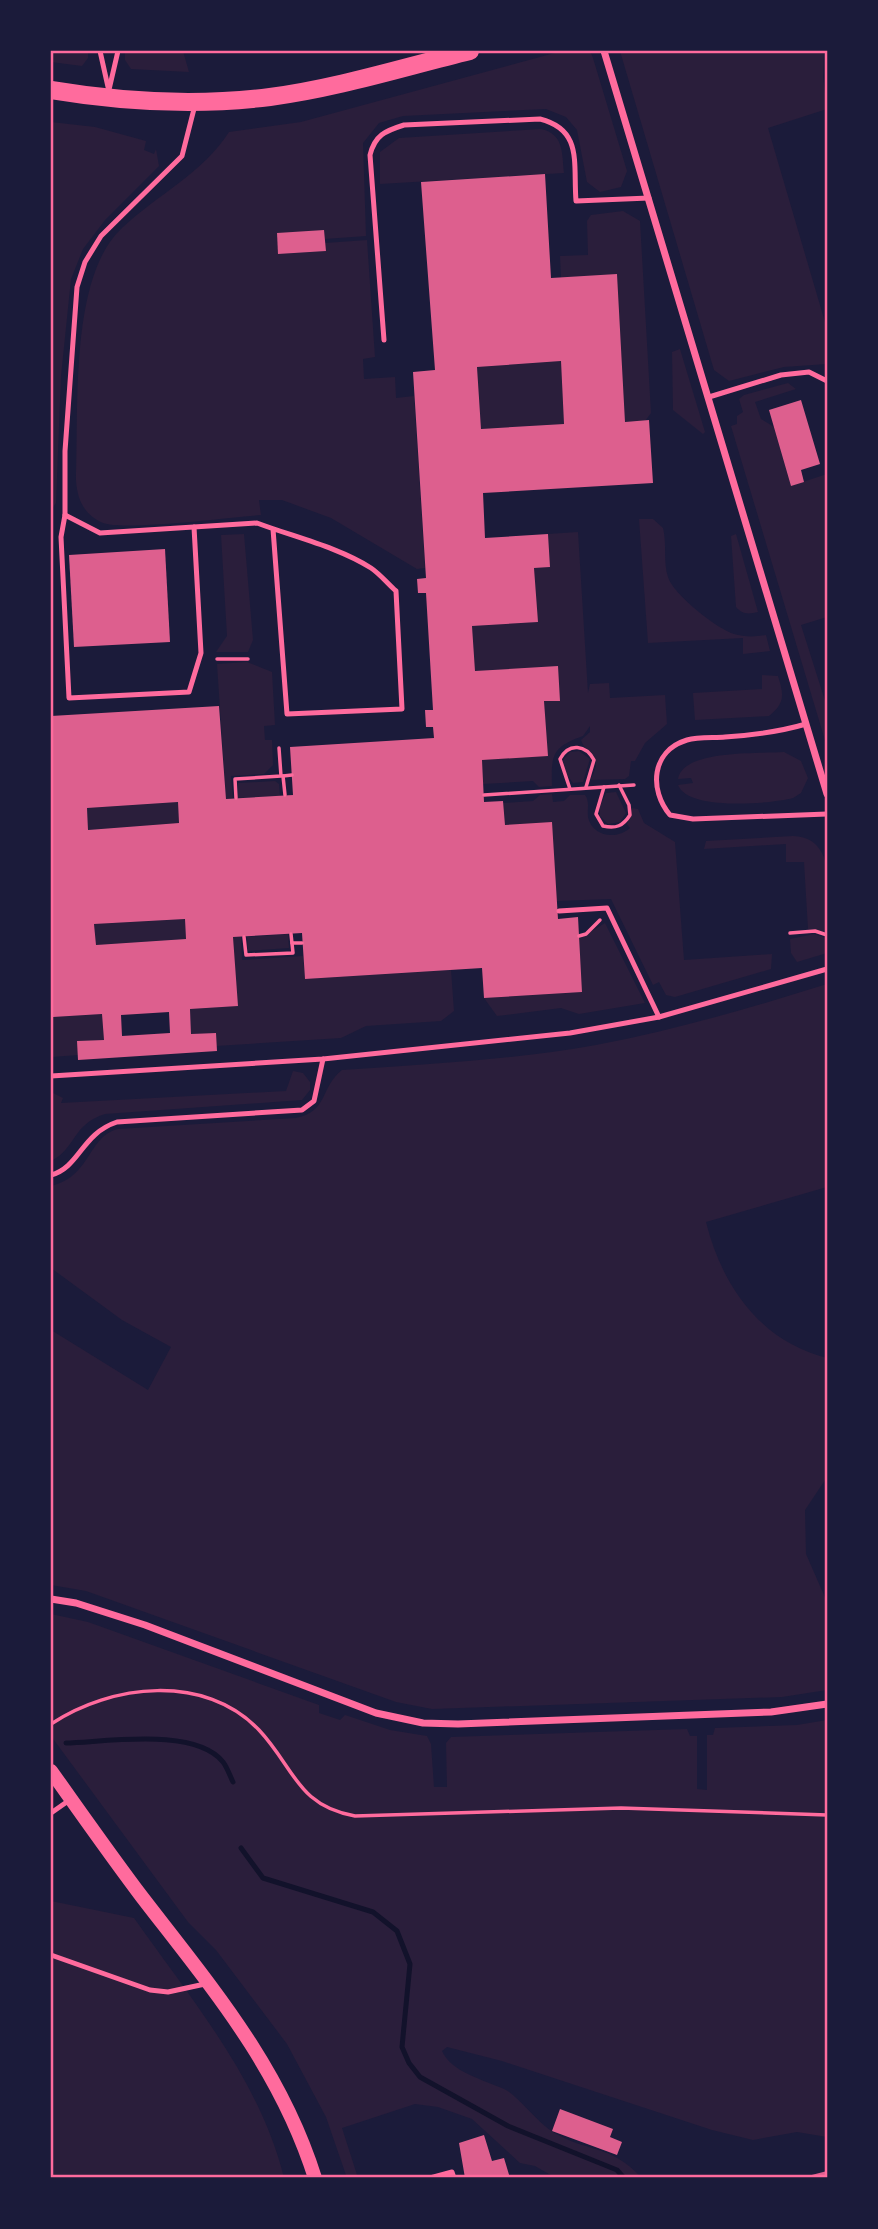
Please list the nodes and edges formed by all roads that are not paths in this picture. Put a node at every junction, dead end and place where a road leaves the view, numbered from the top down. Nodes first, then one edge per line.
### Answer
1 (100, 51) edge
2 (118, 51) edge
3 (470, 51) edge
4 (604, 51) edge
5 (51, 90) edge
6 (108, 92) junction
7 (195, 102) junction
8 (649, 198) junction
9 (384, 340) dead end
10 (827, 381) edge
11 (709, 397) junction
12 (65, 515) junction
13 (194, 527) junction
14 (273, 529) junction
15 (806, 724) junction
16 (827, 794) edge
17 (827, 814) edge
18 (559, 911) dead end
19 (827, 969) edge
20 (660, 1017) junction
21 (323, 1059) junction
22 (51, 1076) edge
23 (51, 1175) edge
24 (51, 1600) edge
25 (827, 1704) edge
26 (51, 1771) edge
27 (71, 1799) junction
28 (51, 1813) edge
29 (51, 1955) edge
30 (209, 1983) junction
31 (315, 2178) edge
32 (430, 2178) edge
33 (454, 2178) edge

1 - 6 lane
2 - 6 lane
3 - 7 main road
4 - 8 street
5 - 6 main road
6 - 7 main road
7 - 12 lane
8 - 9 lane
8 - 11 street
10 - 11 lane
11 - 15 street
12 - 13 lane
12 - 13 lane
13 - 14 lane
14 - 14 lane
15 - 16 street
15 - 17 lane
18 - 20 lane
19 - 20 lane
20 - 21 lane
21 - 22 lane
21 - 23 lane
24 - 25 street
26 - 27 main road
27 - 28 lane
27 - 30 main road
29 - 30 lane
30 - 31 main road
32 - 33 lane

